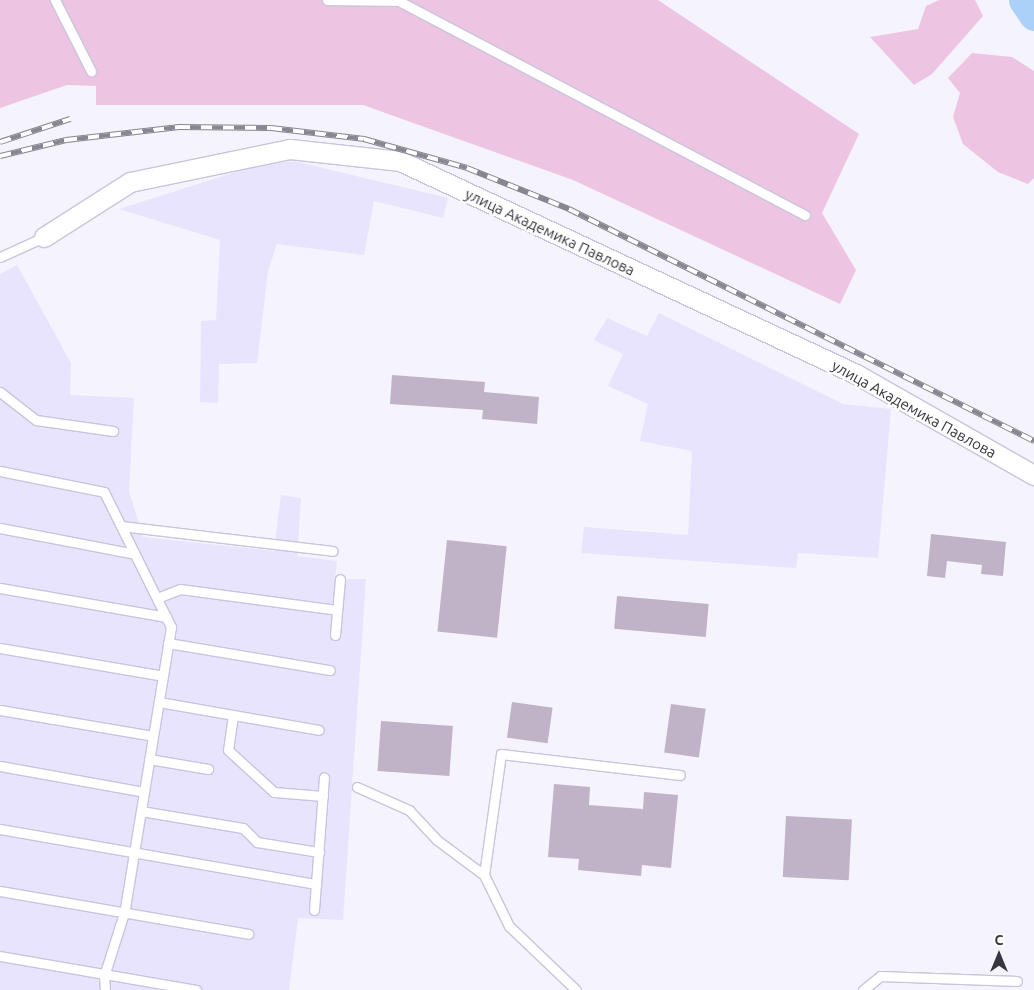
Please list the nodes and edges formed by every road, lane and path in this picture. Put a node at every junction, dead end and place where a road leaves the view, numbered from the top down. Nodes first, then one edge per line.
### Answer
1 (55, 0) edge
2 (327, 0) edge
3 (368, 0) edge
4 (91, 70) dead end
5 (805, 214) dead end
6 (44, 237) joint
7 (0, 257) edge
8 (0, 392) edge
9 (113, 432) dead end
10 (0, 472) edge
11 (1034, 475) edge
12 (122, 526) junction
13 (0, 528) edge
14 (333, 550) dead end
15 (135, 554) junction
16 (340, 579) dead end
17 (0, 588) edge
18 (157, 598) junction
19 (337, 610) junction
20 (166, 617) junction
21 (335, 635) dead end
22 (168, 644) junction
23 (0, 648) edge
24 (330, 670) dead end
25 (163, 676) junction
26 (159, 702) junction
27 (0, 710) edge
28 (233, 715) junction
29 (319, 730) dead end
30 (153, 736) junction
31 (149, 759) junction
32 (0, 766) edge
33 (208, 769) dead end
34 (680, 775) dead end
35 (324, 777) dead end
36 (357, 787) dead end
37 (144, 792) junction
38 (322, 796) junction
39 (141, 811) junction
40 (0, 829) edge
41 (134, 852) junction
42 (319, 852) junction
43 (484, 875) junction
44 (316, 884) junction
45 (0, 891) edge
46 (314, 910) dead end
47 (124, 913) junction
48 (248, 934) dead end
49 (0, 956) edge
50 (104, 976) junction
51 (1017, 981) dead end
52 (105, 990) edge
53 (196, 990) edge
54 (576, 990) edge
55 (863, 990) edge

1 - 4 lane
2 - 3 lane
3 - 5 lane
6 - 7 lane
6 - 11 street, улица Академика Павлова
8 - 9 lane
10 - 12 lane
12 - 14 lane
12 - 15 lane
13 - 15 lane
15 - 18 lane
16 - 19 lane
17 - 20 lane
18 - 19 lane
18 - 20 lane
19 - 21 lane
20 - 22 lane
22 - 24 lane
22 - 25 lane
23 - 25 lane
25 - 26 lane
26 - 28 lane
26 - 30 lane
27 - 30 lane
28 - 29 lane
28 - 38 lane
30 - 31 lane
31 - 33 lane
31 - 37 lane
32 - 37 lane
34 - 43 lane
35 - 38 lane
36 - 43 lane
37 - 39 lane
38 - 42 lane
39 - 41 lane
39 - 42 lane
40 - 41 lane
41 - 44 lane
41 - 47 lane
42 - 44 lane
43 - 54 lane
44 - 46 lane
45 - 47 lane
47 - 48 lane
47 - 50 lane
49 - 50 lane
50 - 52 lane
50 - 53 lane
51 - 55 lane

